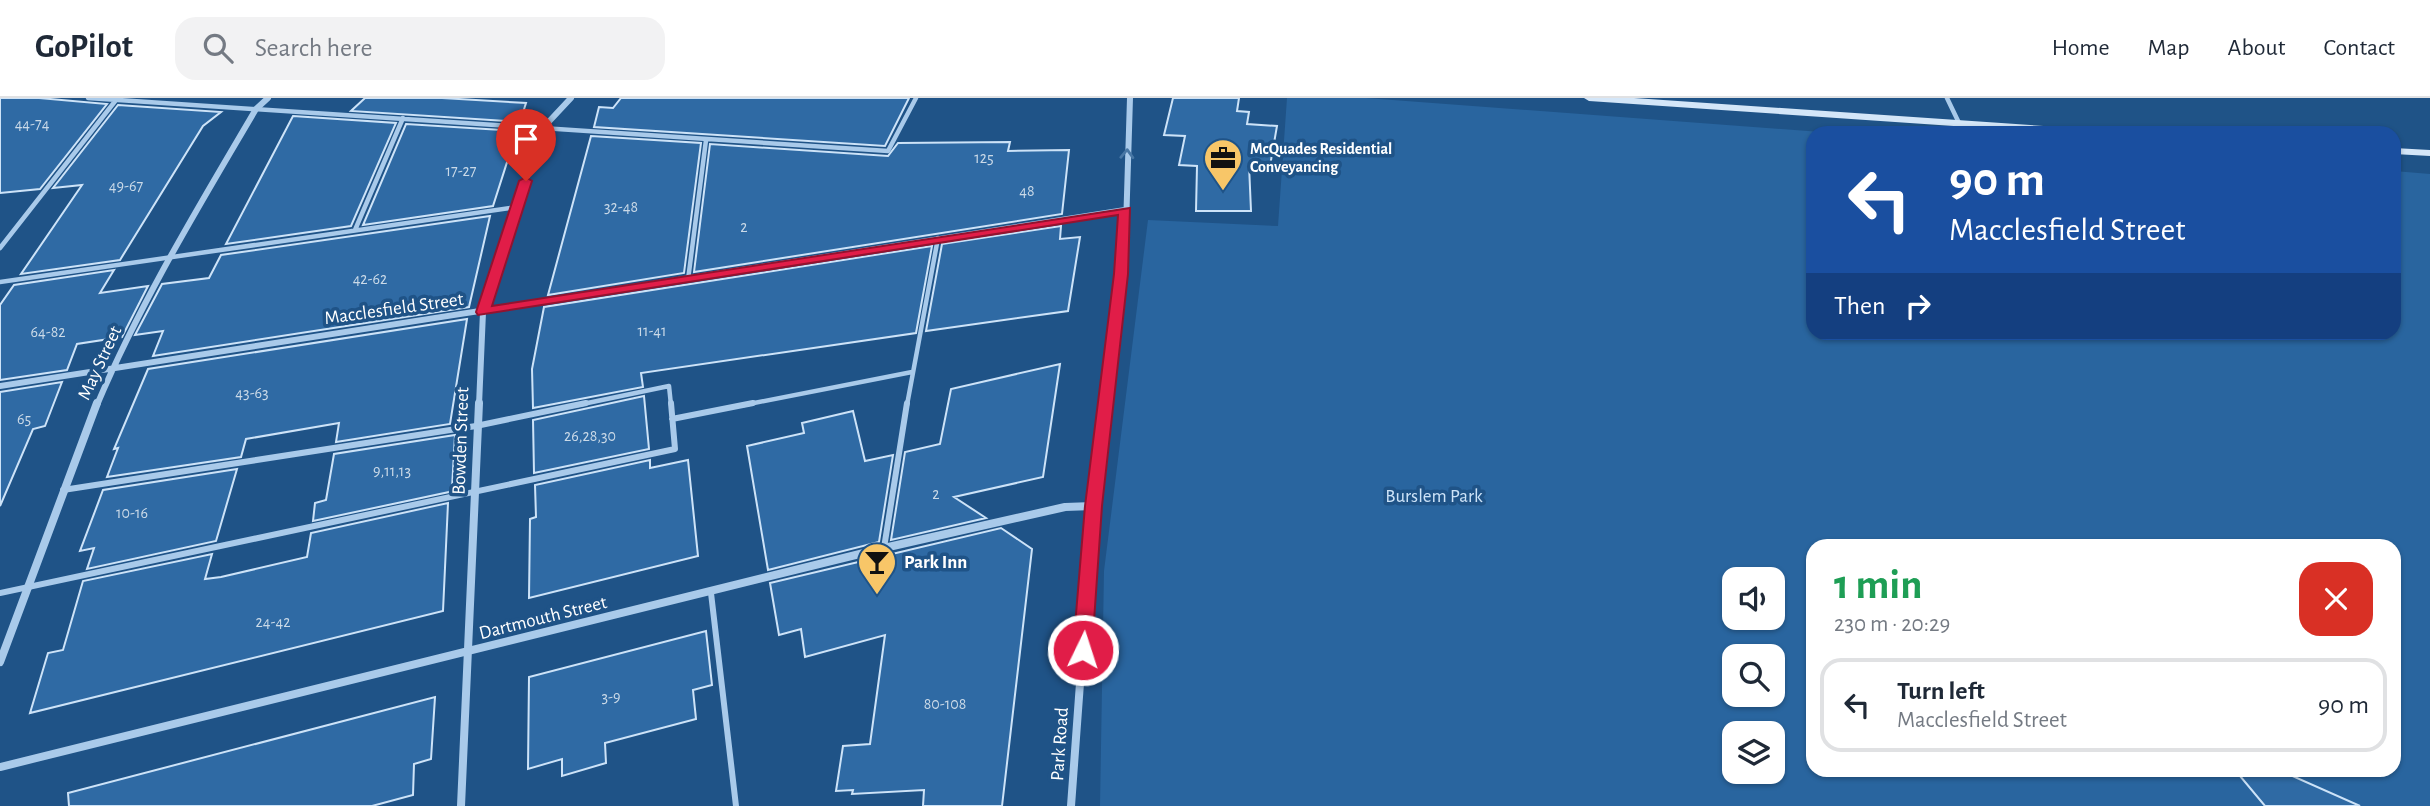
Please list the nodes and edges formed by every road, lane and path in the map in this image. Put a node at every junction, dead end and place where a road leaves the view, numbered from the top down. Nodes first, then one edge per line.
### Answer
1 (89, 98) edge
2 (268, 98) edge
3 (571, 98) edge
4 (916, 98) edge
5 (1129, 98) edge
6 (1589, 98) edge
7 (1947, 98) edge
8 (116, 100) junction
9 (256, 109) junction
10 (403, 118) junction
11 (1959, 123) junction
12 (2002, 126) edge
13 (542, 129) junction
14 (706, 139) junction
15 (2401, 151) edge
16 (2430, 153) edge
17 (517, 207) junction
18 (1125, 210) junction
19 (355, 230) junction
20 (938, 238) junction
21 (0, 248) edge
22 (169, 258) junction
23 (688, 281) junction
24 (0, 282) edge
25 (483, 312) junction
26 (113, 367) junction
27 (912, 372) junction
28 (0, 386) edge
29 (672, 419) junction
30 (476, 426) junction
31 (62, 490) junction
32 (475, 493) junction
33 (1093, 506) junction
34 (884, 548) junction
35 (28, 587) junction
36 (0, 593) edge
37 (711, 593) junction
38 (468, 653) junction
39 (0, 662) edge
40 (0, 767) edge
41 (461, 806) edge
42 (736, 806) edge
43 (1071, 806) edge

1 - 8 lane
2 - 9 street, May Street
3 - 13 street, Bowden Street
4 - 14 lane
18 -> 5 street, Park Road
6 - 11 main road
7 - 11 lane
8 - 9 lane
8 - 21 lane
9 - 10 lane
9 - 22 street, May Street
10 - 13 lane
10 - 19 lane
11 - 12 main road
13 - 14 lane
13 - 17 street, Bowden Street
14 - 23 lane
15 - 16 main road
17 - 19 lane
17 - 25 street, Bowden Street
18 - 20 street, Macclesfield Street
18 - 33 street, Park Road
19 - 22 lane
20 - 23 street, Macclesfield Street
20 - 27 lane
22 - 24 lane
22 - 26 street, May Street
23 - 25 street, Macclesfield Street
25 - 26 street, Macclesfield Street
25 - 30 street, Bowden Street
26 - 28 street, Macclesfield Street
26 - 31 street, May Street
27 - 29 lane
27 - 34 lane
29 - 30 lane
29 - 32 lane
30 - 31 lane
30 - 32 street, Bowden Street
31 - 35 street, May Street
32 - 35 lane
32 - 38 street, Bowden Street
33 - 34 street, Dartmouth Street
33 - 43 street, Park Road
34 - 37 street, Dartmouth Street
35 - 36 lane
35 - 39 street, May Street
37 - 38 street, Dartmouth Street
37 - 42 lane
38 - 40 street, Dartmouth Street
38 - 41 street, Bowden Street

